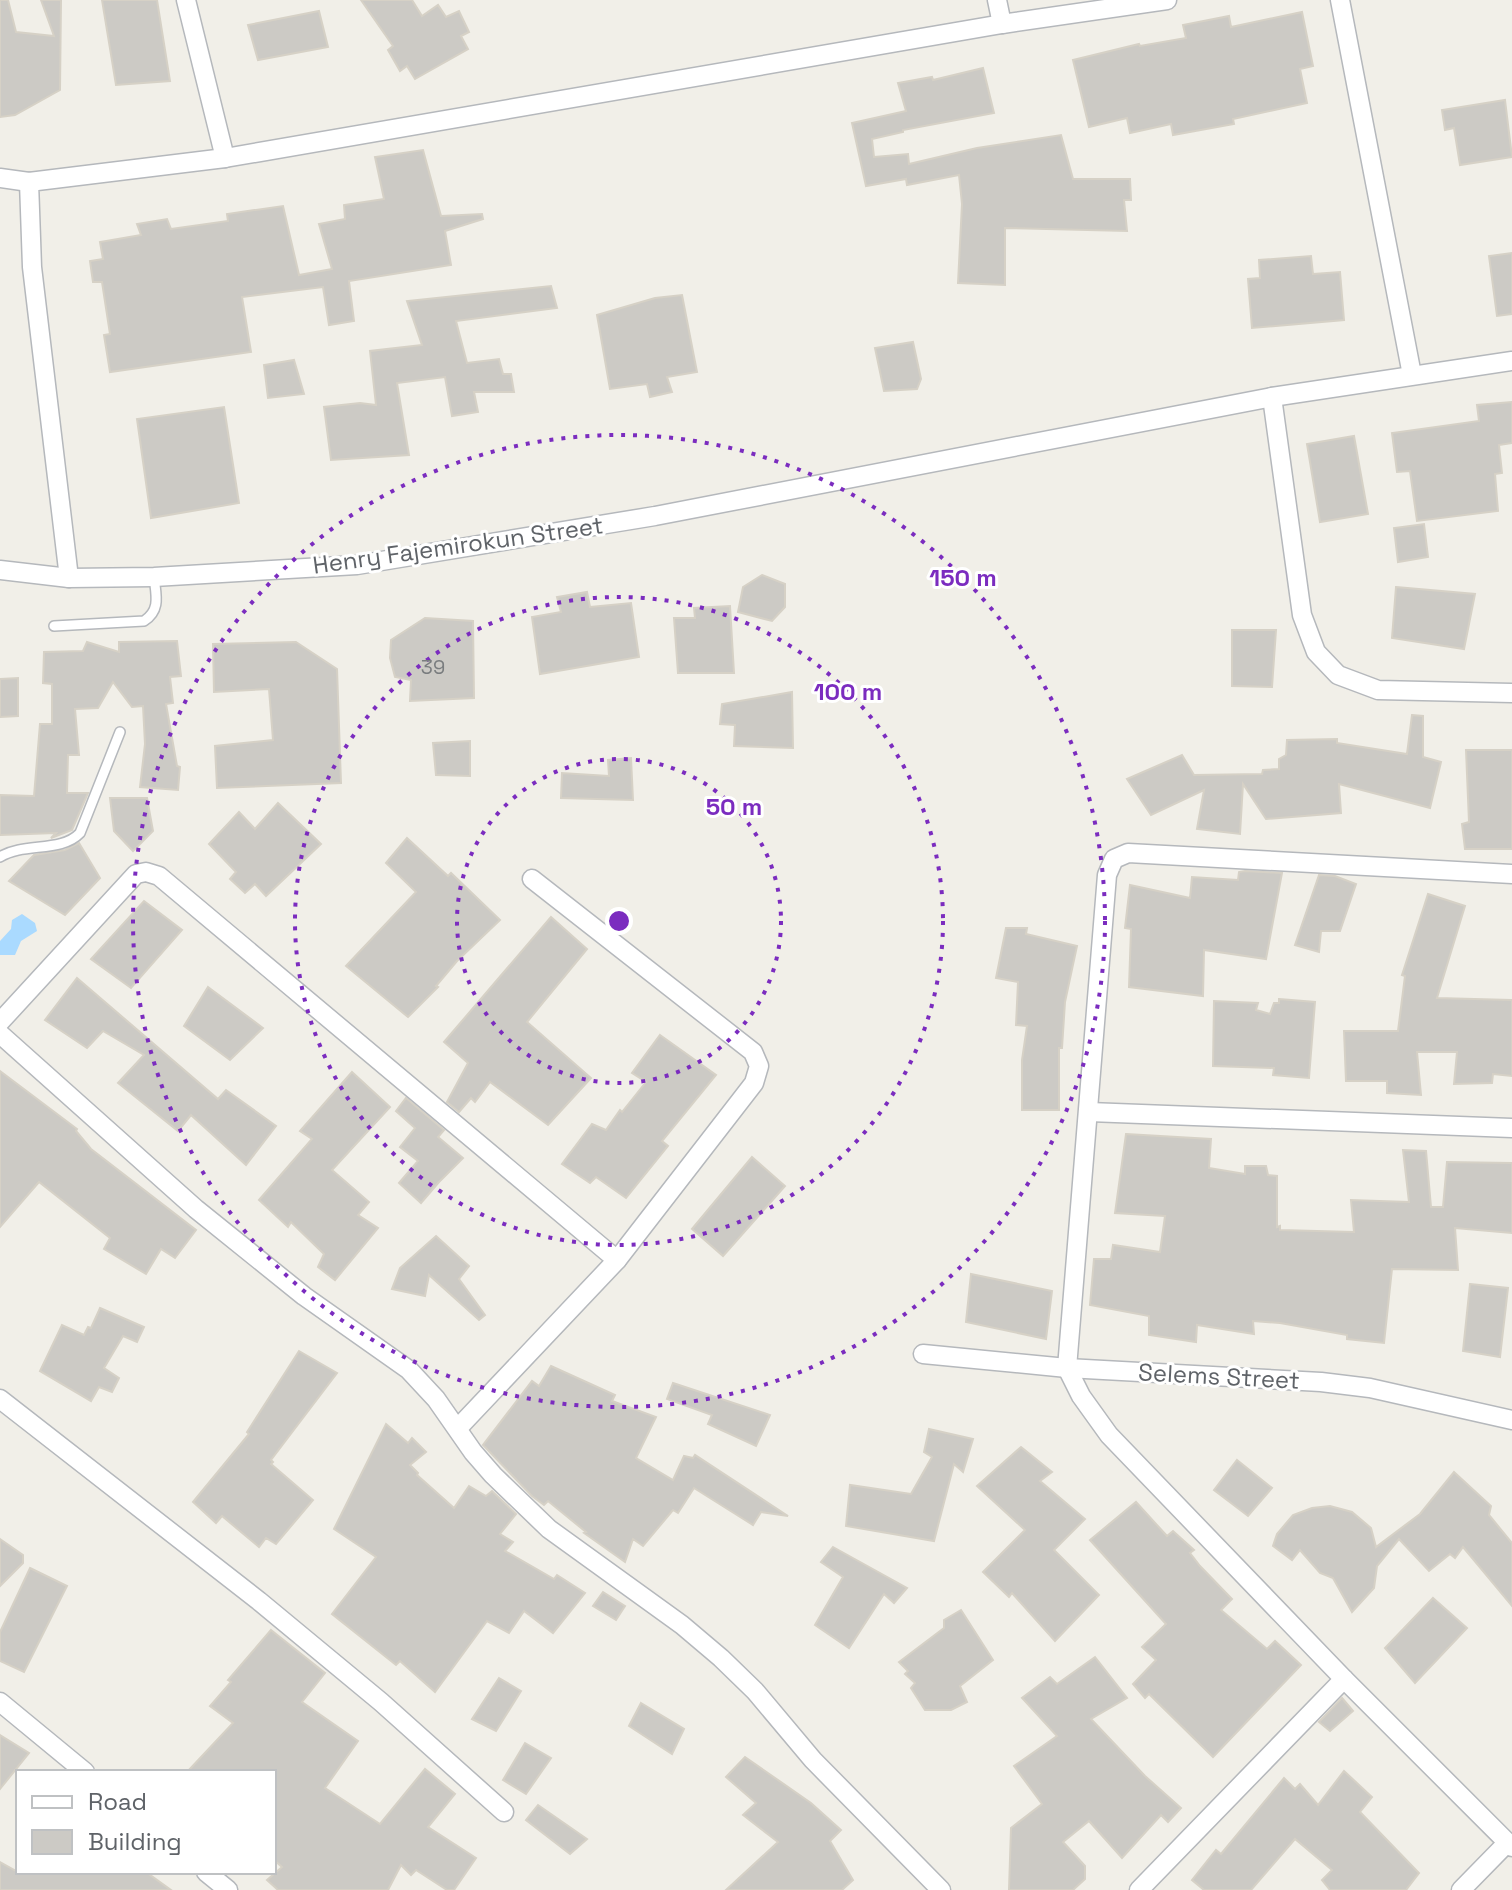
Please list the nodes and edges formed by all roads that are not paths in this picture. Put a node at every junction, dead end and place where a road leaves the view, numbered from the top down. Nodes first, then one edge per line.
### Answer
1 (186, 0) edge
2 (997, 0) edge
3 (1167, 0) edge
4 (1340, 0) edge
5 (1002, 24) junction
6 (225, 158) junction
7 (0, 178) edge
8 (29, 182) junction
9 (1512, 361) edge
10 (1412, 375) junction
11 (1272, 397) junction
12 (0, 570) edge
13 (154, 577) junction
14 (69, 578) junction
15 (54, 626) dead end
16 (1512, 693) edge
17 (120, 732) dead end
18 (0, 857) edge
19 (1512, 874) edge
20 (532, 879) dead end
21 (0, 1022) edge
22 (0, 1034) edge
23 (1089, 1112) junction
24 (1512, 1128) edge
25 (617, 1260) junction
26 (923, 1354) dead end
27 (1067, 1368) junction
28 (0, 1399) edge
29 (1512, 1420) edge
30 (458, 1428) junction
31 (1344, 1679) junction
32 (0, 1702) edge
33 (83, 1770) edge
34 (504, 1812) dead end
35 (1510, 1845) edge
36 (208, 1874) edge
37 (228, 1890) edge
38 (941, 1890) edge
39 (1139, 1890) edge
40 (1461, 1890) edge

1 - 6 street
2 - 5 street
3 - 5 street
4 - 10 street
5 - 6 street
6 - 8 street
7 - 8 street
8 - 14 street
9 - 10 street, Henry Fajemirokun Street
10 - 11 street, Henry Fajemirokun Street
11 - 13 street, Henry Fajemirokun Street
11 - 16 street
12 - 14 street, Henry Fajemirokun Street
13 - 14 street, Henry Fajemirokun Street
13 - 15 lane
17 - 18 lane
19 - 23 street
20 - 25 street
21 - 25 street
22 - 30 street
23 - 24 street
23 - 27 street
25 - 30 street
26 - 27 street, Selems Street
27 - 29 street, Selems Street
27 - 31 street
28 - 34 street
30 - 38 street
31 - 35 street
31 - 39 street
32 - 33 street
35 - 40 street
36 - 37 street

